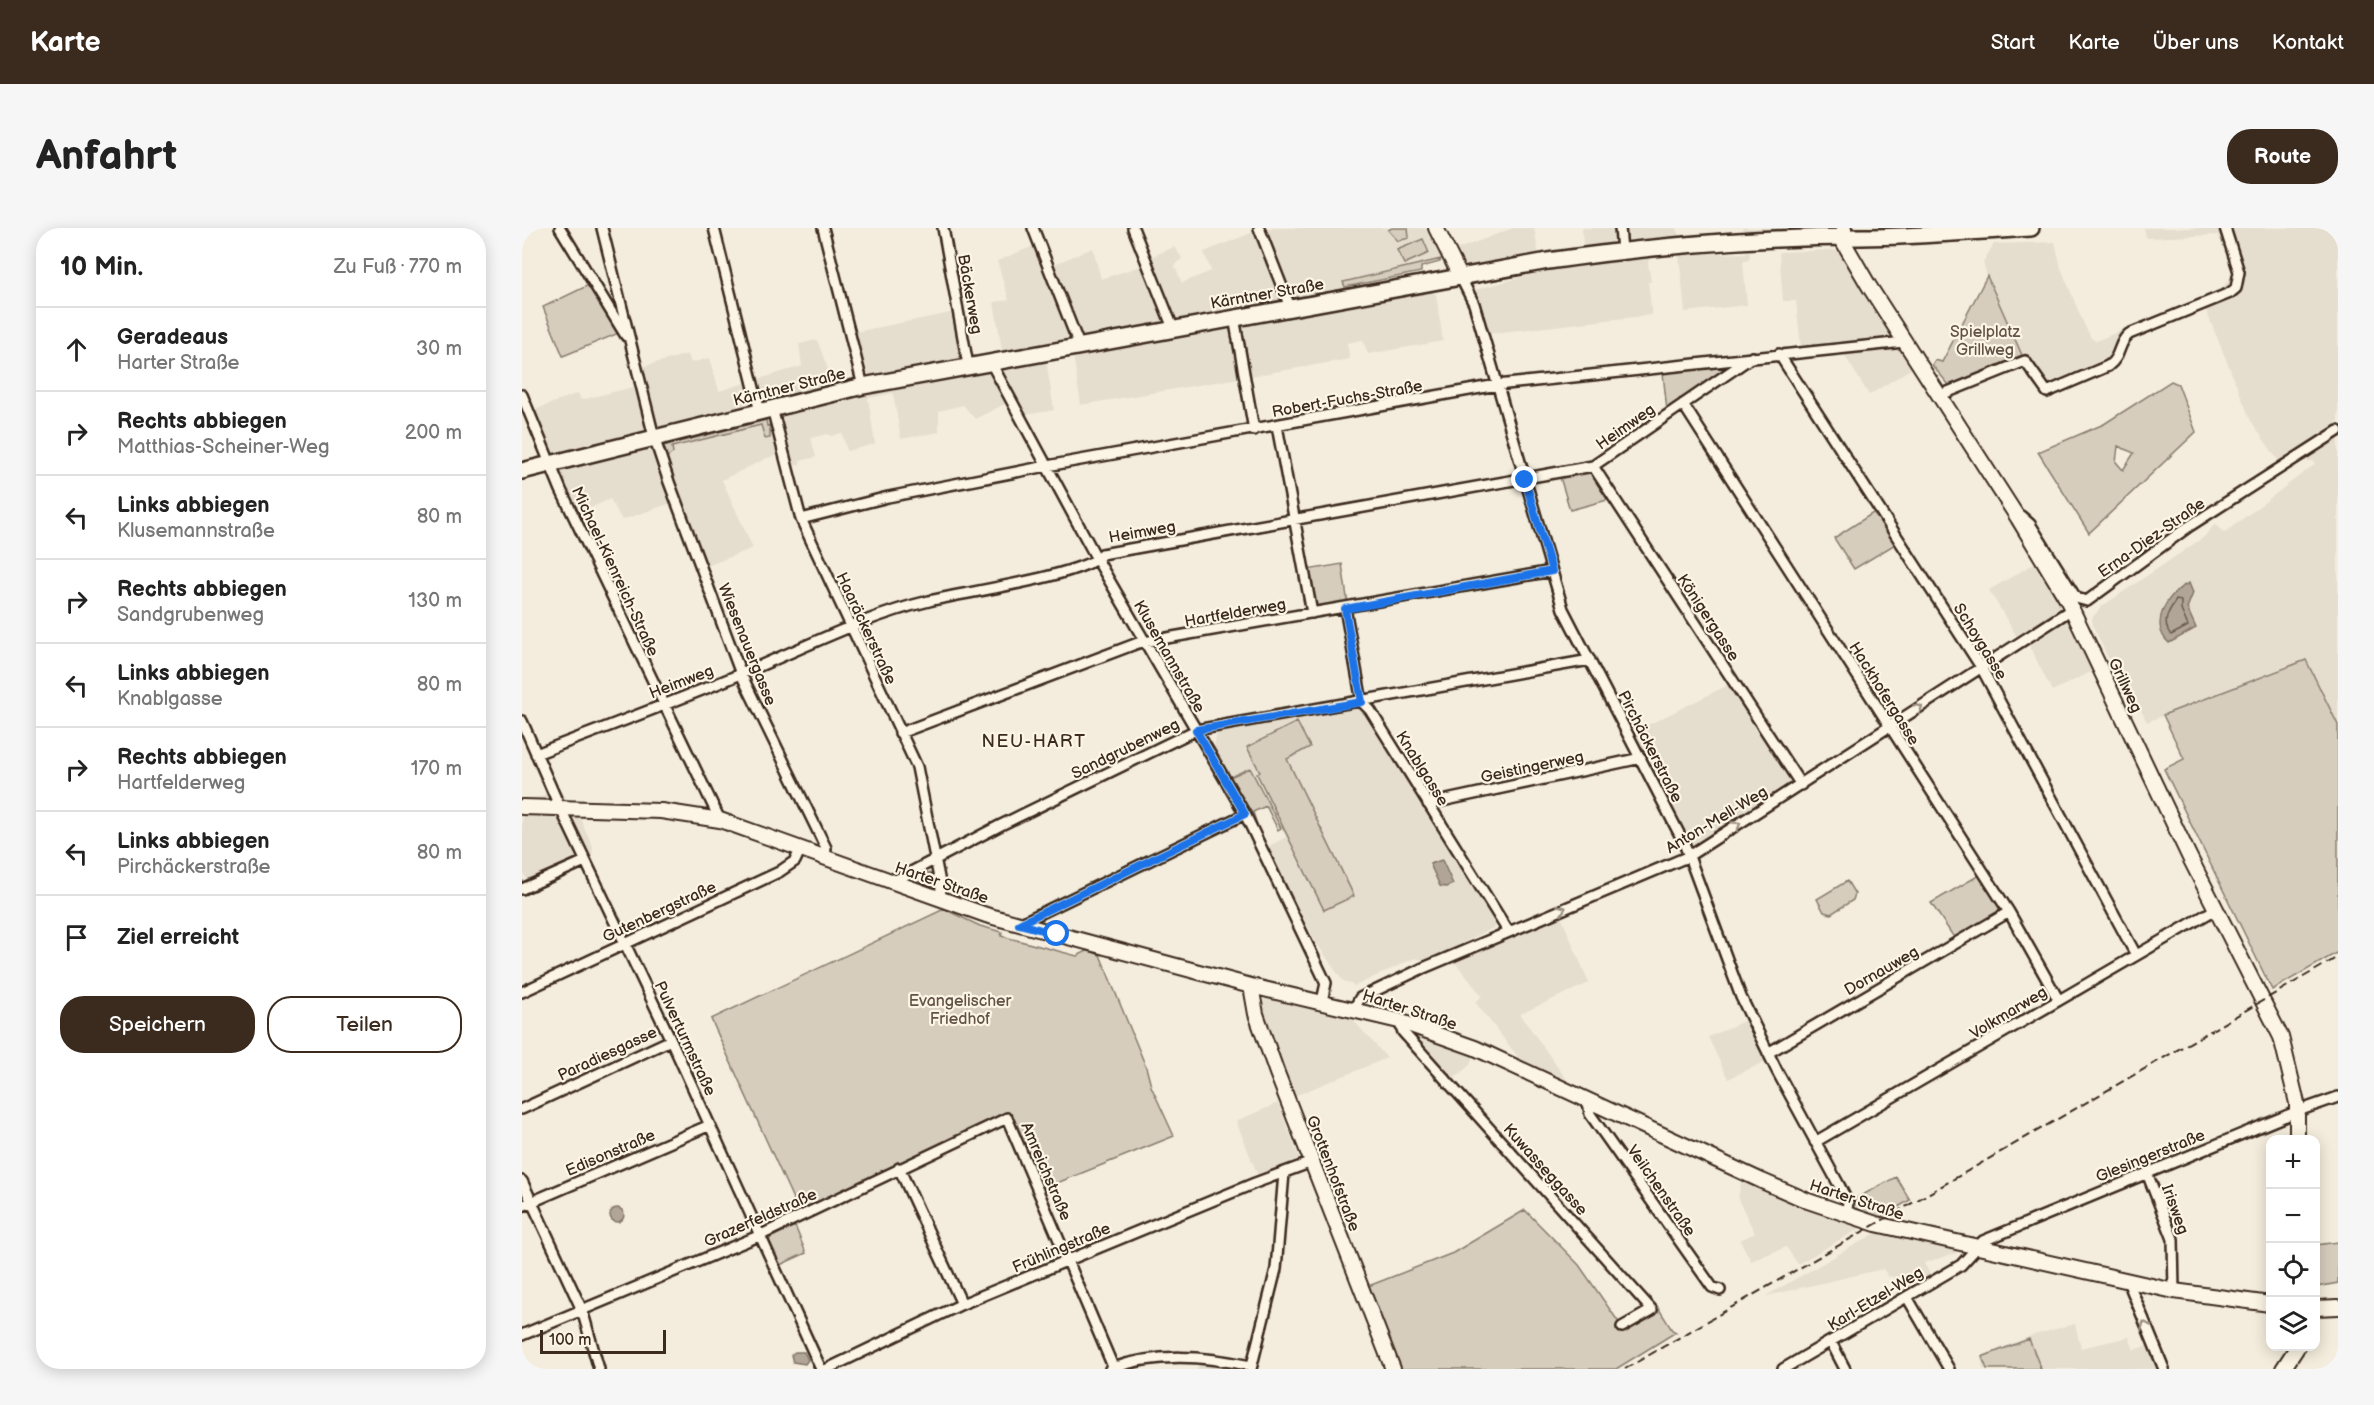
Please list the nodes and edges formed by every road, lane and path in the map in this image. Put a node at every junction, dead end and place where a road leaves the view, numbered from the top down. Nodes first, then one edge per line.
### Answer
1 (560, 228) edge
2 (602, 228) edge
3 (714, 228) edge
4 (823, 228) edge
5 (943, 228) edge
6 (1033, 228) edge
7 (1132, 228) edge
8 (1259, 228) edge
9 (1436, 228) edge
10 (1620, 228) edge
11 (2031, 228) edge
12 (2224, 228) edge
13 (1844, 232) edge
14 (1622, 250) junction
15 (1461, 278) junction
16 (1290, 307) junction
17 (1234, 317) junction
18 (1173, 328) junction
19 (1904, 342) junction
20 (1079, 345) junction
21 (632, 347) junction
22 (1779, 354) junction
23 (1752, 357) junction
24 (990, 361) junction
25 (968, 365) junction
26 (1497, 385) junction
27 (863, 386) junction
28 (522, 395) edge
29 (1938, 396) junction
30 (1683, 404) junction
31 (766, 410) junction
32 (1277, 426) junction
33 (1254, 430) junction
34 (2338, 431) edge
35 (654, 437) junction
36 (549, 464) junction
37 (1047, 466) junction
38 (1593, 466) junction
39 (522, 471) edge
40 (1525, 480) junction
41 (2011, 507) junction
42 (801, 519) junction
43 (1294, 519) junction
44 (1098, 561) junction
45 (1552, 571) junction
46 (1345, 609) junction
47 (2072, 609) junction
48 (1312, 613) junction
49 (849, 627) junction
50 (1145, 644) junction
51 (1590, 660) junction
52 (1981, 667) junction
53 (741, 674) junction
54 (1362, 702) junction
55 (663, 705) junction
56 (522, 721) edge
57 (1889, 727) junction
58 (1196, 730) junction
59 (900, 733) junction
60 (536, 754) junction
61 (1641, 758) junction
62 (1801, 785) junction
63 (1428, 804) junction
64 (522, 807) edge
65 (559, 807) junction
66 (1245, 814) junction
67 (720, 820) junction
68 (801, 848) junction
69 (825, 857) junction
70 (1688, 857) junction
71 (935, 859) junction
72 (585, 861) junction
73 (892, 882) junction
74 (522, 889) edge
75 (940, 899) junction
76 (2216, 909) junction
77 (2009, 912) junction
78 (1019, 924) junction
79 (1508, 931) junction
80 (624, 944) junction
81 (2136, 955) junction
82 (1251, 986) junction
83 (522, 992) edge
84 (2058, 999) junction
85 (1322, 1001) junction
86 (1354, 1009) junction
87 (1399, 1021) junction
88 (671, 1040) junction
89 (1768, 1053) junction
90 (2338, 1097) edge
91 (1588, 1101) junction
92 (522, 1109) edge
93 (2298, 1111) junction
94 (1007, 1118) joint
95 (710, 1125) junction
96 (2297, 1135) edge
97 (1815, 1142) junction
98 (1312, 1162) junction
99 (899, 1168) junction
100 (1284, 1173) junction
101 (2147, 1173) junction
102 (522, 1181) edge
103 (527, 1204) edge
104 (1846, 1214) junction
105 (761, 1234) junction
106 (1977, 1248) junction
107 (1068, 1260) junction
108 (2128, 1281) junction
109 (1720, 1290) dead end
110 (2174, 1292) junction
111 (1907, 1297) junction
112 (2266, 1303) edge
113 (962, 1305) junction
114 (2338, 1307) edge
115 (2320, 1308) edge
116 (582, 1310) junction
117 (1622, 1327) dead end
118 (522, 1335) edge
119 (1831, 1342) junction
120 (2295, 1351) edge
121 (1251, 1368) edge
122 (599, 1369) edge
123 (821, 1369) edge
124 (827, 1369) edge
125 (1112, 1369) edge
126 (1393, 1369) edge
127 (1783, 1369) edge
128 (1845, 1369) edge
129 (1949, 1369) edge
130 (2164, 1369) edge
131 (2283, 1369) edge

1 - 21 street
2 - 21 street, Wiesenauergasse
3 - 31 street, Haaräckerstraße
4 - 27 street
5 - 25 street, Bäckerweg
6 - 20 street
7 - 18 street
8 - 16 street
9 - 15 main road
10 - 14 street
11 - 13 main road, Kärntner Straße
12 - 29 street
13 - 14 main road, Kärntner Straße
13 - 19 main road, Grillweg
14 - 15 main road, Kärntner Straße
15 - 16 main road, Kärntner Straße
15 - 26 street, Pirchäckerstraße
16 - 17 main road, Kärntner Straße
17 - 18 main road, Kärntner Straße
17 - 33 street
18 - 20 main road, Kärntner Straße
19 - 22 street, Robert-Fuchs-Straße
19 - 29 main road, Grillweg
20 - 24 main road, Kärntner Straße
21 - 35 street, Wiesenauergasse
22 - 23 street, Robert-Fuchs-Straße
22 - 52 street, Schoygasse
23 - 26 street, Robert-Fuchs-Straße
23 - 30 street, Heimweg
24 - 25 main road, Kärntner Straße
24 - 37 street, Klusemannstraße
25 - 27 main road, Kärntner Straße
26 - 32 street, Robert-Fuchs-Straße
26 - 40 street, Pirchäckerstraße
27 - 31 main road, Kärntner Straße
28 - 36 street, Michael-Kienreich-Straße
29 - 41 main road, Grillweg
30 - 38 street, Heimweg
30 - 57 street, Hackhofergasse
31 - 35 main road, Kärntner Straße
31 - 42 street, Haaräckerstraße
32 - 33 street, Robert-Fuchs-Straße
32 - 43 street
33 - 37 street, Robert-Fuchs-Straße
34 - 41 street, Erna-Diez-Straße
35 - 36 main road, Kärntner Straße
35 - 53 street, Wiesenauergasse
36 - 39 main road, Kärntner Straße
36 - 55 street, Michael-Kienreich-Straße
37 - 42 street, Robert-Fuchs-Straße
37 - 44 street, Klusemannstraße
38 - 40 street, Heimweg
38 - 62 street, Königergasse
40 - 43 street, Heimweg
40 - 45 street, Pirchäckerstraße
41 - 47 main road, Grillweg
42 - 49 street, Haaräckerstraße
43 - 44 street, Heimweg
43 - 48 street
44 - 49 street, Heimweg
44 - 50 street, Klusemannstraße
45 - 46 street, Hartfelderweg
45 - 51 street, Pirchäckerstraße
46 - 48 street, Hartfelderweg
46 - 54 street, Knablgasse
47 - 52 street, Anton-Mell-Weg
47 - 76 main road, Grillweg
48 - 50 street, Hartfelderweg
49 - 53 street, Heimweg
49 - 59 street, Haaräckerstraße
50 - 58 street, Klusemannstraße
50 - 59 street, Hartfelderweg
51 - 54 street, Sandgrubenweg
51 - 61 street, Pirchäckerstraße
57 -> 52 street, Anton-Mell-Weg
52 - 81 street, Schoygasse
53 - 55 street, Heimweg
53 - 69 street, Wiesenauergasse
54 - 58 street, Sandgrubenweg
54 - 63 street, Knablgasse
55 - 60 street, Heimweg
55 - 67 street, Michael-Kienreich-Straße
56 - 60 street, Pulverturmstraße
57 - 62 street, Anton-Mell-Weg
57 - 77 street, Hackhofergasse
58 - 66 street, Klusemannstraße
58 - 71 street, Sandgrubenweg
59 - 71 street, Haaräckerstraße
60 - 65 street, Pulverturmstraße
61 - 63 street, Geistingerweg
61 - 70 street, Pirchäckerstraße
70 -> 62 street, Anton-Mell-Weg
63 - 79 street, Knablgasse
64 - 65 main road, Harter Straße
65 - 67 main road, Harter Straße
65 - 72 street, Pulverturmstraße
66 - 78 street
66 - 85 street, Klusemannstraße
67 - 68 main road, Harter Straße
68 - 69 main road, Harter Straße
68 - 80 street, Gutenbergstraße
69 - 73 main road, Harter Straße
79 -> 70 street, Anton-Mell-Weg
70 - 89 street, Pirchäckerstraße
71 - 73 street
71 - 75 street, Haaräckerstraße
72 - 74 street
72 - 80 street, Pulverturmstraße
73 - 75 main road, Harter Straße
75 - 78 main road, Harter Straße
76 - 81 street, Volkmarweg
76 - 93 main road, Grillweg
77 - 84 street, Hackhofergasse
77 - 89 street, Dornauweg
78 - 82 main road, Harter Straße
79 - 86 street, Anton-Mell-Weg
80 - 83 street, Gutenbergstraße
80 - 88 street, Pulverturmstraße
81 - 84 street, Volkmarweg
82 - 85 main road, Harter Straße
82 - 98 main road, Grottenhofstraße
84 - 97 street, Volkmarweg
85 - 86 main road, Harter Straße
86 - 87 main road, Harter Straße
87 - 91 main road, Harter Straße
87 - 117 street, Kuwasseggasse
88 - 92 street, Paradiesgasse
88 - 95 street, Pulverturmstraße
89 - 97 street, Pirchäckerstraße
90 - 93 street, Glesingerstraße
91 - 104 main road, Harter Straße
91 - 109 street, Veilchenstraße
93 - 96 main road, Grillweg
93 - 101 street, Glesingerstraße
94 - 99 street, Grazerfeldstraße
94 - 107 street, Amreichstraße
95 - 103 street, Edisonstraße
95 - 105 street, Pulverturmstraße
97 - 104 street, Pirchäckerstraße
98 - 100 street, Frühlingstraße
98 - 126 main road, Grottenhofstraße
99 - 105 street, Grazerfeldstraße
99 - 113 street
100 - 107 street, Frühlingstraße
100 - 121 street
101 - 106 street, Glesingerstraße
101 - 110 street, Irisweg
102 - 103 street
103 - 116 street
104 - 106 main road, Harter Straße
105 - 116 street, Grazerfeldstraße
105 - 123 street, Pulverturmstraße
106 - 108 main road, Harter Straße
106 - 111 street, Karl-Etzel-Weg
107 - 113 street, Frühlingstraße
107 - 125 street, Amreichstraße
108 - 110 main road, Harter Straße
130 -> 108 street
110 - 112 main road, Harter Straße
111 - 119 street, Karl-Etzel-Weg
111 - 129 street
113 - 124 street, Frühlingstraße
114 - 115 main road
116 - 118 street, Grazerfeldstraße
116 - 122 street
119 - 127 street, Karl-Etzel-Weg
119 - 128 street
120 - 131 main road
121 - 125 street

